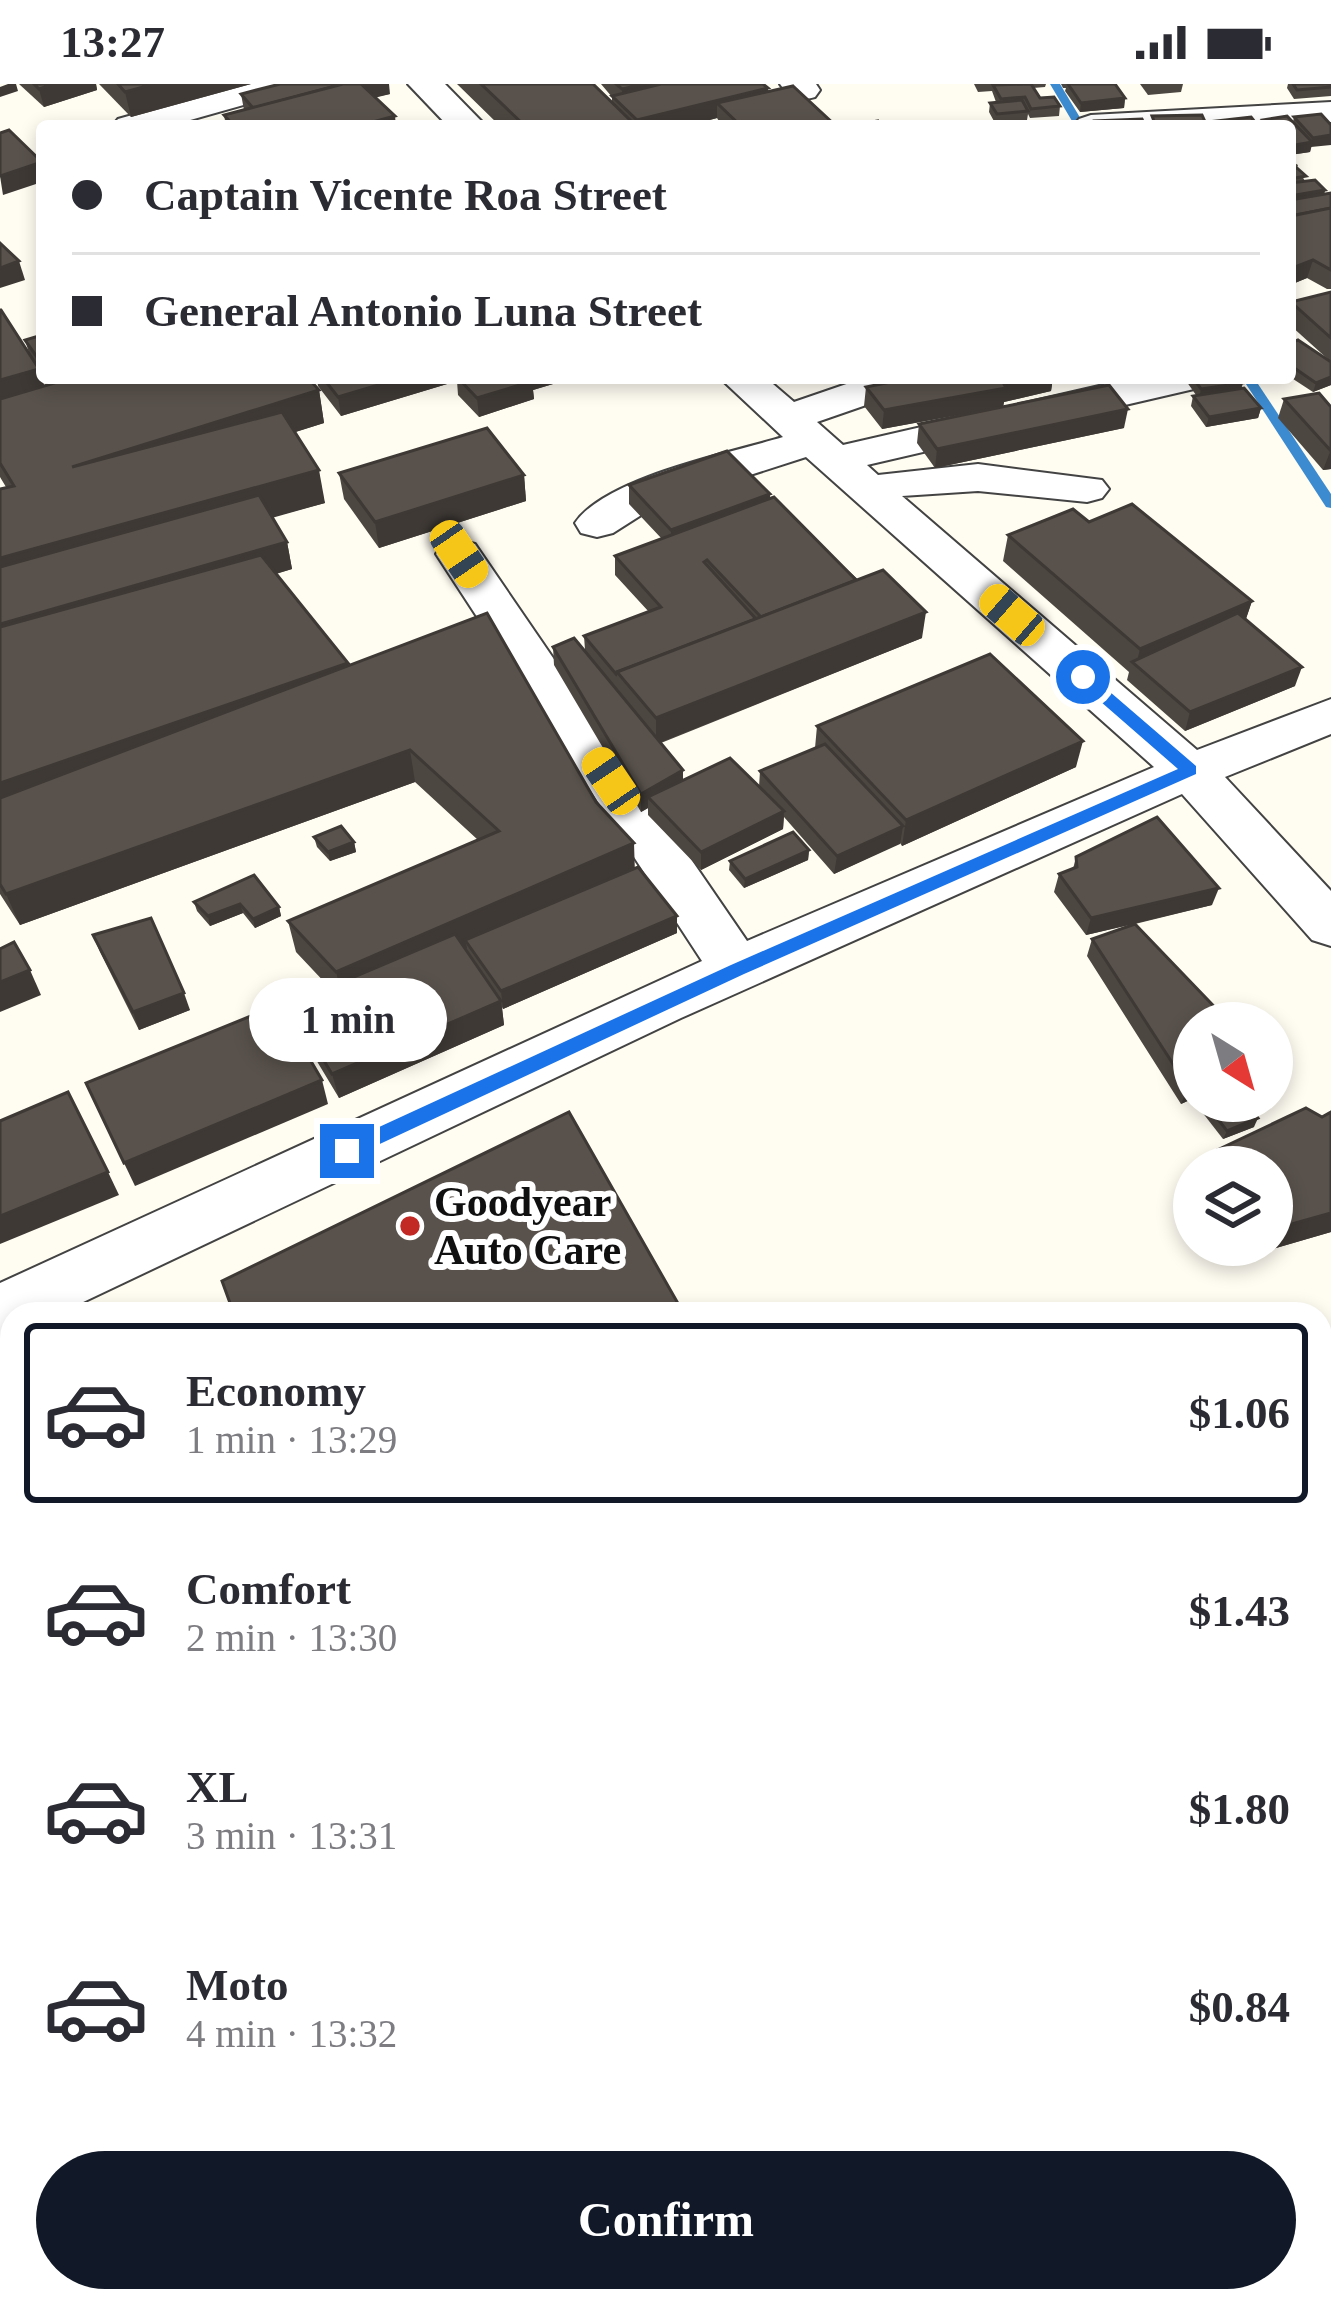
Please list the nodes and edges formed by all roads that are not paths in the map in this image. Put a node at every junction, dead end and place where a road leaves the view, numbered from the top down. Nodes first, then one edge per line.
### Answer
1 (281, 84) edge
2 (425, 84) edge
3 (1331, 112) edge
4 (152, 120) edge
5 (463, 120) edge
6 (1194, 120) edge
7 (748, 384) edge
8 (1154, 384) edge
9 (855, 385) edge
10 (811, 440) junction
11 (1087, 489) dead end
12 (869, 490) junction
13 (597, 523) dead end
14 (459, 554) dead end
15 (1331, 716) edge
16 (1190, 770) junction
17 (1331, 926) edge
18 (737, 970) junction
19 (22, 1302) edge

1 - 4 street
2 - 5 street
3 - 6 street
7 - 10 street
8 - 10 street
9 - 10 street
10 - 12 street
10 - 13 street
11 - 12 street
12 - 16 street
14 - 18 street
15 - 16 street
16 - 17 street
16 - 18 street
18 - 19 street

